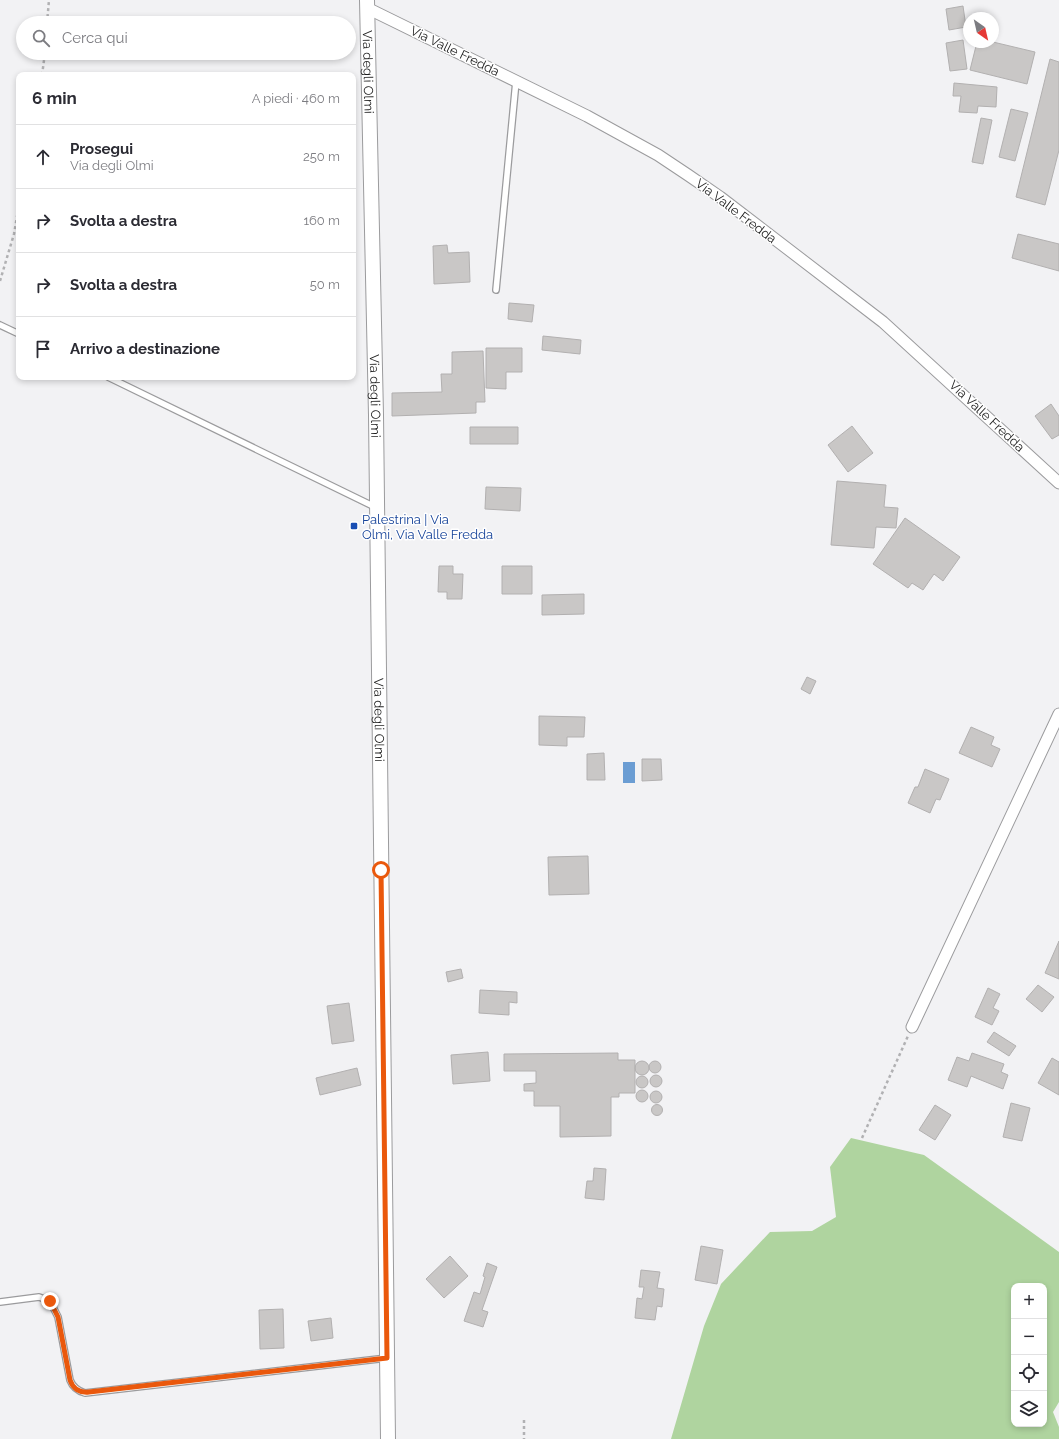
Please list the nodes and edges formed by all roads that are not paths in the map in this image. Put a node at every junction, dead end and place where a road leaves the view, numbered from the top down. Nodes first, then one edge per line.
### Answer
1 (367, 4) edge
2 (516, 81) junction
3 (496, 290) dead end
4 (0, 325) edge
5 (16, 333) edge
6 (114, 380) edge
7 (1059, 483) edge
8 (377, 508) junction
9 (1059, 714) edge
10 (912, 1027) road end
11 (0, 1302) edge
12 (387, 1358) junction
13 (388, 1439) edge

1 - 2 street, Via Valle Fredda
1 - 8 street, Via degli Olmi
2 - 3 lane
2 - 7 street, Via Valle Fredda
4 - 5 lane
6 - 8 lane
8 - 12 street, Via degli Olmi
9 - 10 street
11 - 12 lane
12 - 13 street, Via degli Olmi

